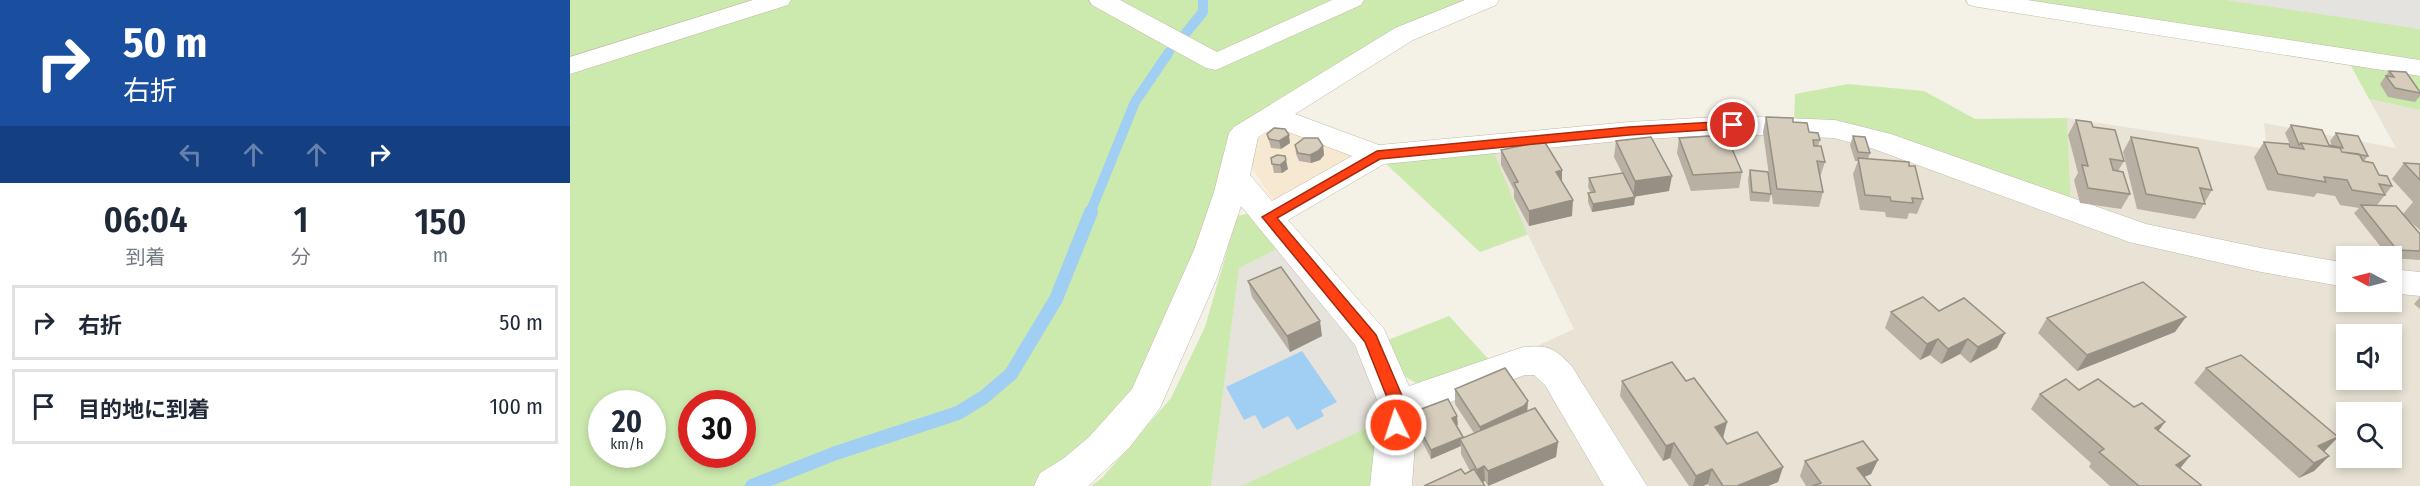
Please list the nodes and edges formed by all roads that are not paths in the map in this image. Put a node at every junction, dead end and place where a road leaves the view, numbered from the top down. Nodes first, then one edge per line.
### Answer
1 (779, 0) edge
2 (1101, 0) edge
3 (1352, 0) edge
4 (1487, 0) edge
5 (1978, 0) edge
6 (570, 66) edge
7 (2420, 68) edge
8 (1271, 115) junction
9 (1377, 155) junction
10 (1235, 178) junction
11 (1268, 217) junction
12 (2336, 273) edge
13 (2402, 283) edge
14 (2420, 285) edge
15 (1398, 405) junction
16 (1055, 486) edge
17 (1391, 486) edge
18 (1626, 486) edge

1 - 6 street
2 - 3 street
4 - 8 street
5 - 7 street
8 - 9 street
8 - 10 street
9 - 11 street
9 - 12 street
10 - 11 street
10 - 16 street
11 - 15 street
13 - 14 street
15 - 17 street
15 - 18 street

